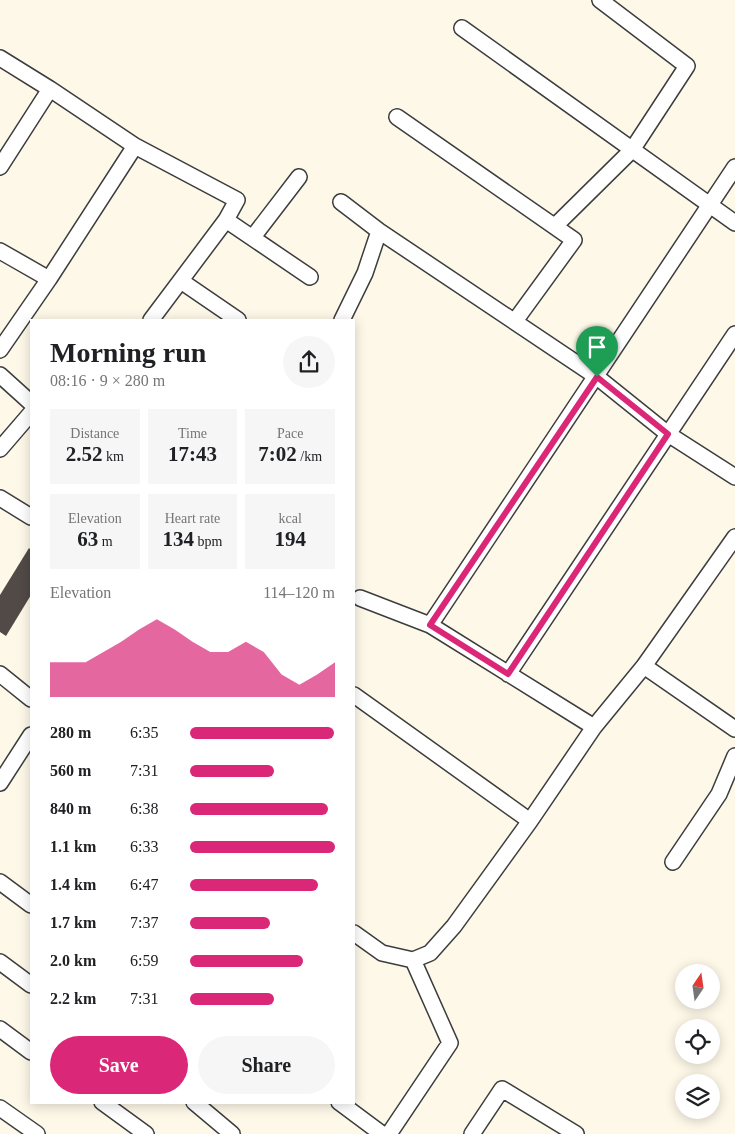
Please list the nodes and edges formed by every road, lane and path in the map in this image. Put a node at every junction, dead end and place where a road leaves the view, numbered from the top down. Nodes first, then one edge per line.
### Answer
1 (600, 0) edge
2 (462, 28) dead end
3 (0, 58) edge
4 (50, 89) junction
5 (397, 117) dead end
6 (135, 146) junction
7 (632, 150) junction
8 (0, 167) edge
9 (735, 167) edge
10 (299, 177) dead end
11 (341, 202) dead end
12 (710, 206) junction
13 (226, 220) junction
14 (735, 223) edge
15 (555, 226) junction
16 (379, 230) junction
17 (253, 237) junction
18 (0, 251) edge
19 (310, 277) dead end
20 (49, 279) junction
21 (181, 281) junction
22 (152, 319) edge
23 (237, 319) edge
24 (342, 319) edge
25 (515, 321) junction
26 (735, 334) edge
27 (0, 350) edge
28 (0, 375) edge
29 (597, 377) junction
30 (30, 402) edge
31 (30, 414) edge
32 (668, 434) junction
33 (0, 449) edge
34 (735, 477) edge
35 (0, 498) edge
36 (30, 516) edge
37 (735, 537) edge
38 (360, 598) dead end
39 (430, 625) junction
40 (644, 666) junction
41 (0, 674) edge
42 (508, 674) junction
43 (355, 696) edge
44 (30, 698) edge
45 (594, 727) junction
46 (735, 729) edge
47 (30, 736) edge
48 (735, 756) edge
49 (0, 783) edge
50 (530, 821) junction
51 (673, 862) dead end
52 (0, 882) edge
53 (30, 904) edge
54 (355, 934) edge
55 (413, 960) junction
56 (0, 962) edge
57 (30, 984) edge
58 (0, 1029) edge
59 (30, 1051) edge
60 (105, 1104) edge
61 (196, 1104) edge
62 (343, 1104) edge
63 (0, 1108) edge
64 (37, 1134) edge
65 (146, 1134) edge
66 (232, 1134) edge
67 (382, 1134) edge
68 (389, 1134) edge
69 (472, 1134) edge
70 (576, 1134) edge

1 - 7 street
2 - 7 street
3 - 4 street
4 - 6 street
4 - 8 street
5 - 15 street
6 - 13 street
6 - 20 street
7 - 12 street
7 - 15 street
9 - 12 street
10 - 17 street
11 - 16 street
12 - 14 street
12 - 29 street
13 - 17 street
13 - 21 street
15 - 25 street
16 - 24 street
16 - 25 street
17 - 19 street
18 - 20 street
20 - 27 street
21 - 22 street
21 - 23 street
25 - 29 street
26 - 32 street
28 - 30 street
29 - 32 street
29 - 39 street
31 - 33 street
32 - 34 street
32 - 42 street
35 - 36 street
37 - 40 street
38 - 39 street
39 - 42 street
40 - 45 street
40 - 46 street
41 - 44 street
42 - 45 street
43 - 50 street
45 - 50 street
47 - 49 street
48 - 51 street
50 - 55 street
52 - 53 street
54 - 55 street
55 - 68 street
56 - 57 street
58 - 59 street
60 - 65 street
61 - 66 street
62 - 67 street
63 - 64 street
69 - 70 street

